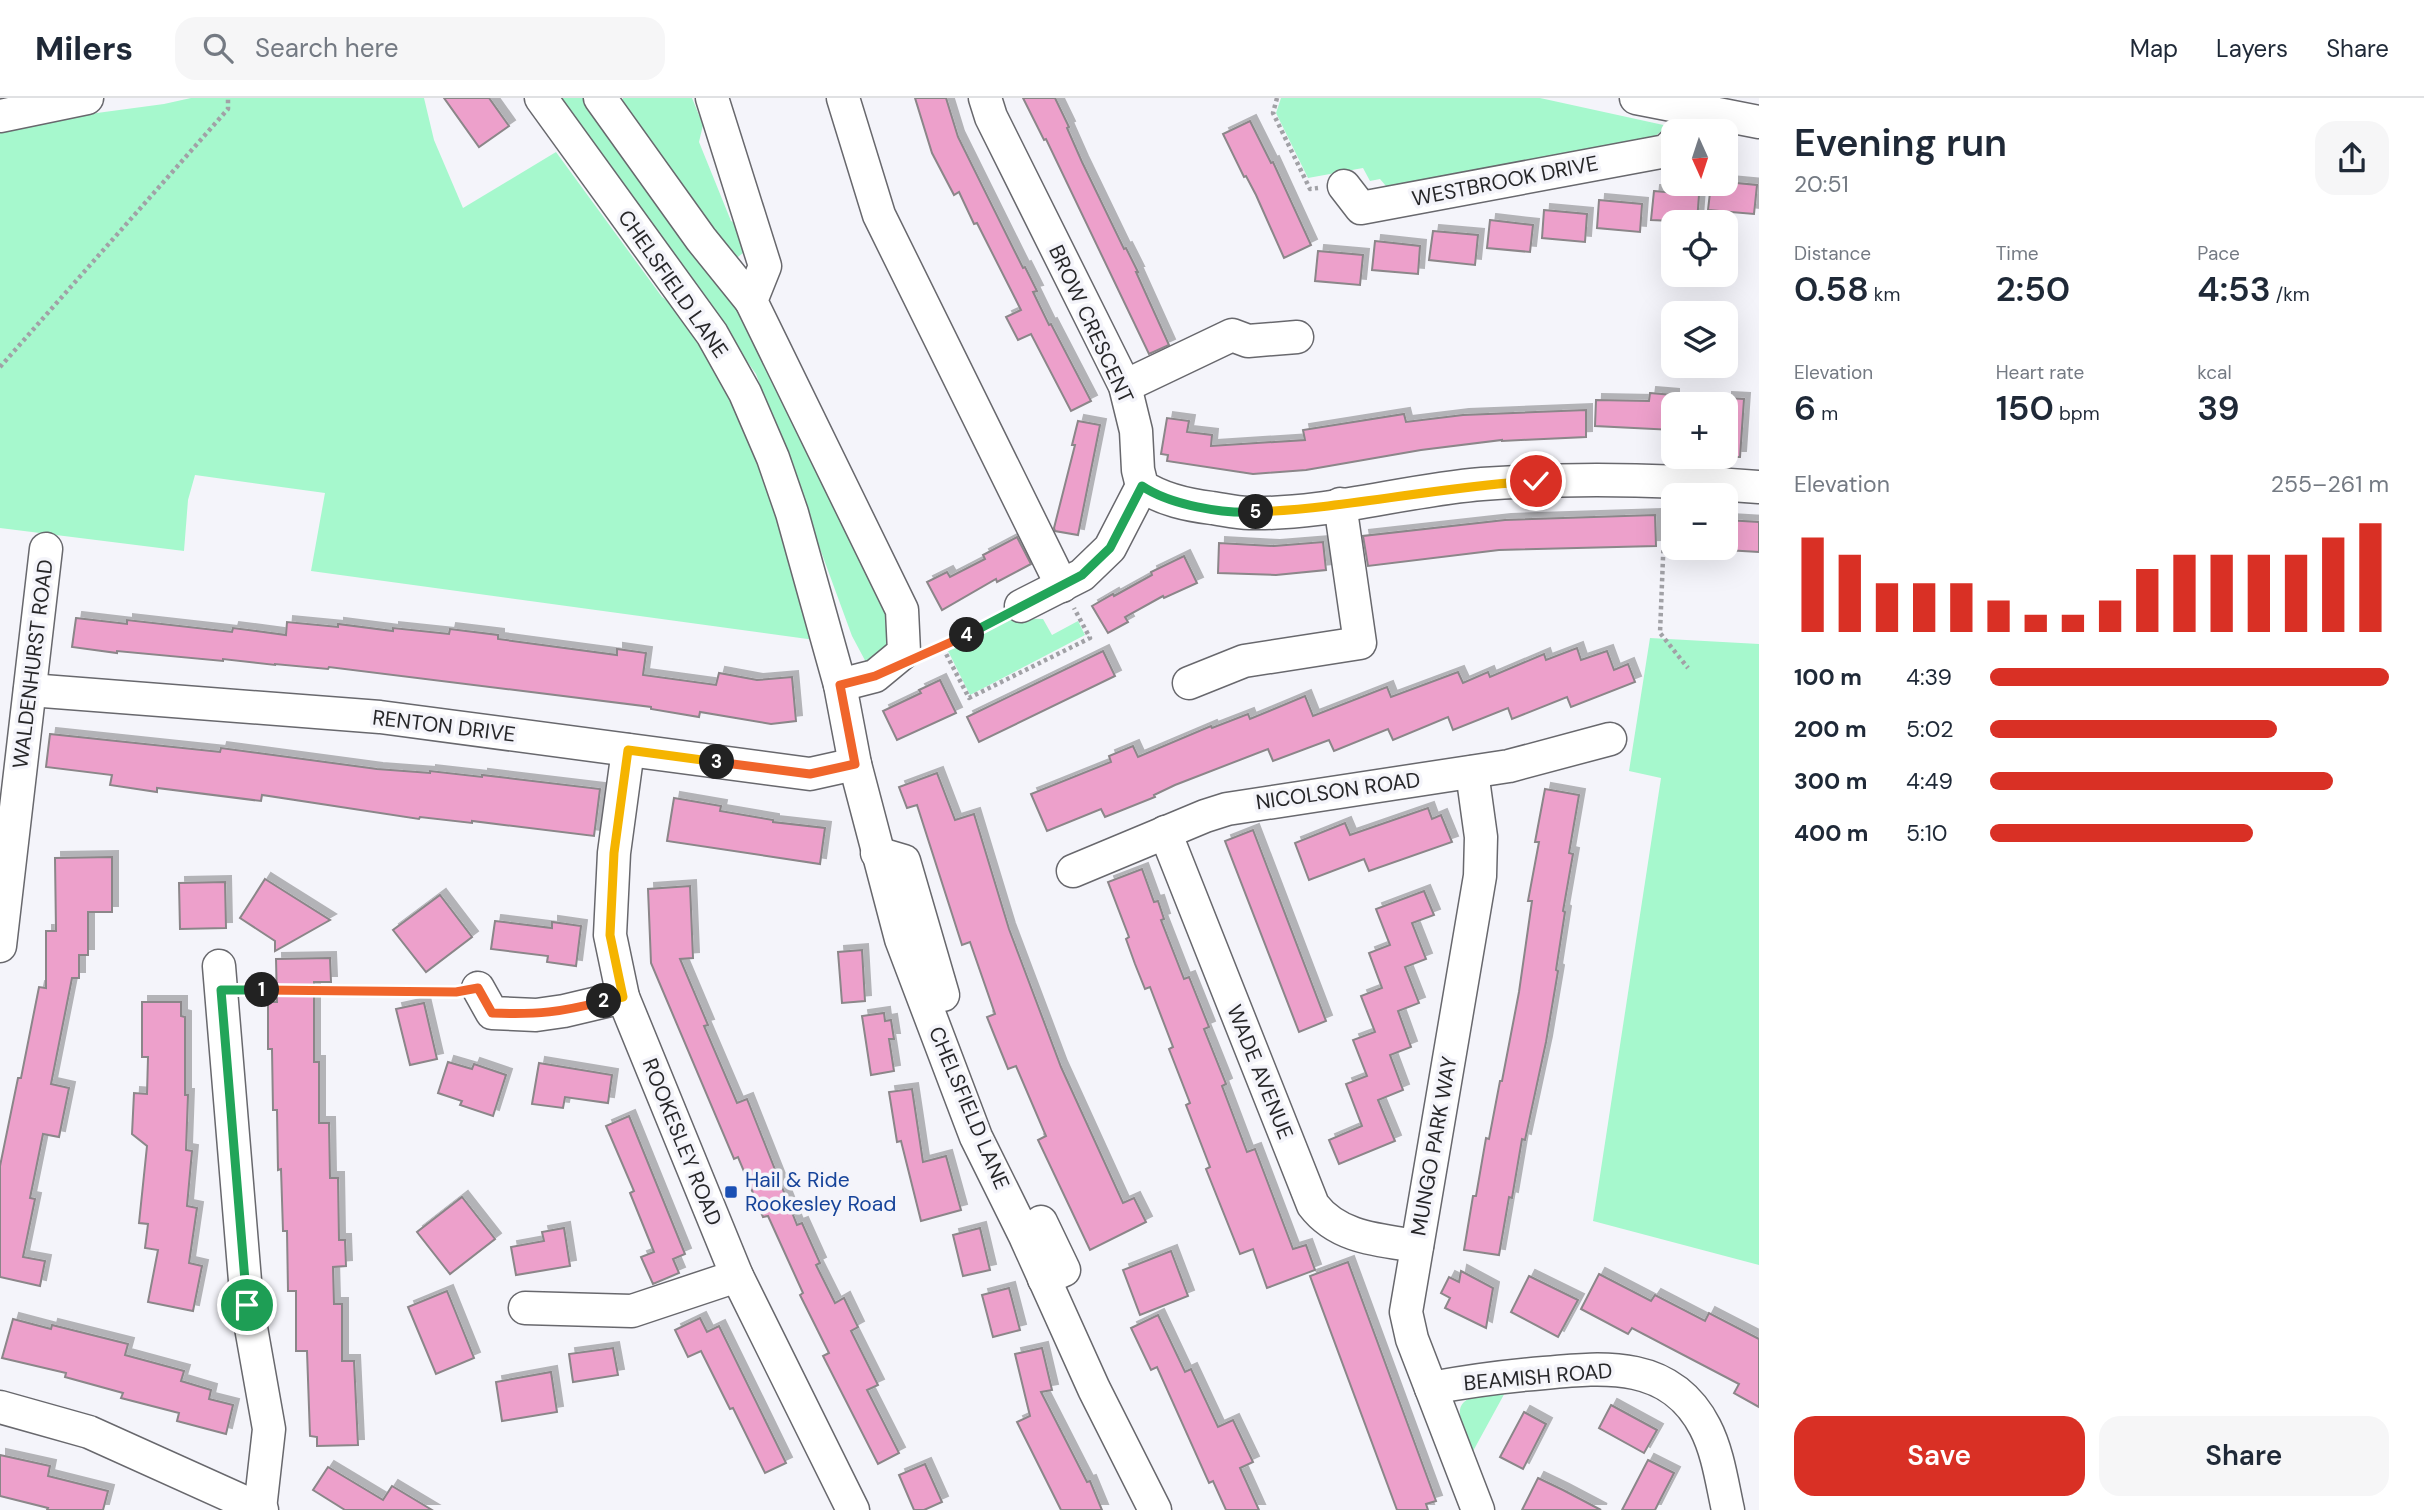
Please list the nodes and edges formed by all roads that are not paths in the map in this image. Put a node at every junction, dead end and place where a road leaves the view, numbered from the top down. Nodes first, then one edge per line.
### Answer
1 (87, 98) edge
2 (541, 98) edge
3 (712, 98) edge
4 (843, 98) edge
5 (985, 98) edge
6 (1636, 98) edge
7 (602, 99) edge
8 (0, 116) edge
9 (1680, 119) edge
10 (1738, 121) edge
11 (1759, 122) edge
12 (1661, 151) edge
13 (1344, 186) road end
14 (751, 300) junction
15 (1297, 337) dead end
16 (1125, 386) junction
17 (1142, 486) junction
18 (1759, 487) edge
19 (1339, 504) junction
20 (46, 549) dead end
21 (1062, 586) junction
22 (1021, 606) road end
23 (1189, 683) dead end
24 (840, 685) junction
25 (30, 690) junction
26 (1611, 738) dead end
27 (628, 750) junction
28 (855, 764) junction
29 (1472, 772) junction
30 (1165, 832) junction
31 (1073, 871) dead end
32 (0, 946) edge
33 (220, 978) road end
34 (623, 997) junction
35 (485, 1011) road end
36 (1417, 1246) junction
37 (737, 1276) junction
38 (525, 1308) dead end
39 (1431, 1388) junction
40 (0, 1407) edge
41 (261, 1509) edge
42 (853, 1510) edge
43 (1155, 1510) edge
44 (1478, 1510) edge
45 (1728, 1510) edge

1 - 8 street
2 - 24 street, CHELSFIELD LANE
3 - 14 street
4 - 21 street
5 - 16 street, BROW CRESCENT
6 - 9 street
7 - 14 street
10 - 11 street
12 - 13 street, WESTBROOK DRIVE
14 - 24 street
15 - 16 street
16 - 17 street, BROW CRESCENT
17 - 19 street
17 - 21 street
18 - 19 street
19 - 23 street
20 - 25 street, WALDENHURST ROAD
21 - 22 street
24 - 28 street, CHELSFIELD LANE
25 - 27 street, RENTON DRIVE
25 - 32 street, WALDENHURST ROAD
26 - 29 street, NICOLSON ROAD
27 - 28 street, RENTON DRIVE
27 - 34 street, ROOKESLEY ROAD
28 - 43 street, CHELSFIELD LANE
29 - 30 street, NICOLSON ROAD
29 - 36 street, MUNGO PARK WAY
30 - 31 street, NICOLSON ROAD
30 - 36 street, WADE AVENUE
33 - 41 street
34 - 35 street
34 - 37 street, ROOKESLEY ROAD
36 - 39 street, MUNGO PARK WAY
37 - 38 street
37 - 42 street, ROOKESLEY ROAD
39 - 44 street, MUNGO PARK WAY
39 - 45 street, BEAMISH ROAD
40 - 41 street

